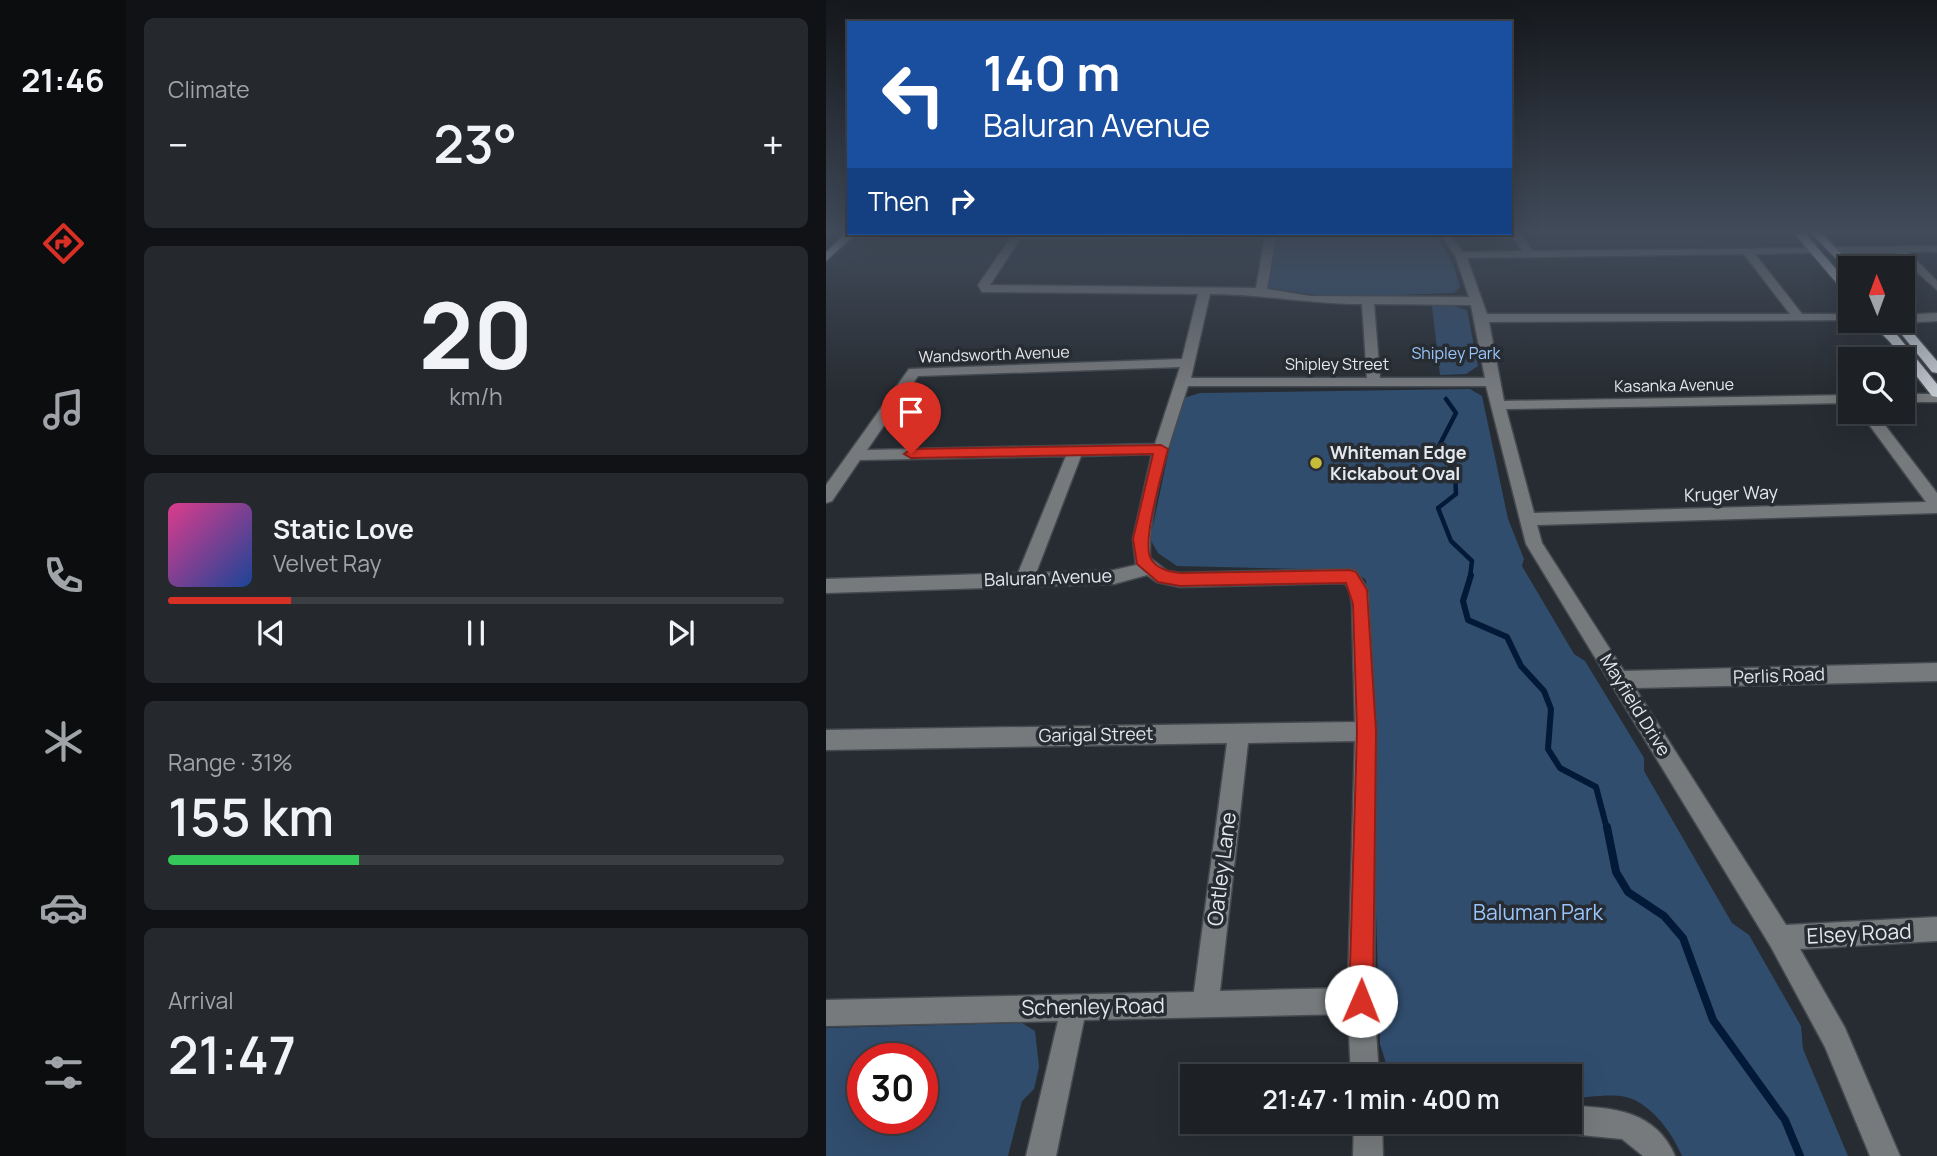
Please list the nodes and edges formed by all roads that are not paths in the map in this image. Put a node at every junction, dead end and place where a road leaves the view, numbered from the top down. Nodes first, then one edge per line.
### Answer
1 (984, 285) edge
2 (1262, 285) edge
3 (1470, 285) edge
4 (1773, 285) edge
5 (1205, 291) junction
6 (1261, 291) junction
7 (1368, 301) junction
8 (1479, 310) junction
9 (1838, 314) edge
10 (1937, 315) edge
11 (1797, 316) junction
12 (1821, 316) junction
13 (1838, 317) edge
14 (1915, 317) edge
15 (1886, 333) edge
16 (1910, 333) edge
17 (1186, 363) junction
18 (1937, 369) edge
19 (1183, 382) junction
20 (1374, 382) junction
21 (1492, 382) junction
22 (1937, 395) edge
23 (1915, 397) edge
24 (1838, 399) edge
25 (1499, 405) junction
26 (1876, 424) edge
27 (1161, 449) junction
28 (1075, 451) junction
29 (856, 455) junction
30 (826, 497) edge
31 (1937, 506) edge
32 (1526, 519) junction
33 (1149, 568) junction
34 (1024, 580) junction
35 (826, 586) edge
36 (1937, 672) edge
37 (1621, 680) junction
38 (1366, 731) junction
39 (1239, 733) junction
40 (826, 740) edge
41 (1937, 929) edge
42 (1780, 938) junction
43 (1361, 1001) junction
44 (1205, 1004) junction
45 (1074, 1007) junction
46 (826, 1013) edge
47 (1364, 1064) edge
48 (1582, 1120) edge
49 (1368, 1134) edge
50 (1041, 1156) edge
51 (1368, 1156) edge
52 (1660, 1156) edge
53 (1885, 1156) edge

1 - 5 street
2 - 6 street
3 - 8 street, Mayfield Drive
4 - 11 street
5 - 6 street
5 - 17 street
6 - 7 street
7 - 8 street
7 - 20 street
8 - 11 street
8 - 21 street, Mayfield Drive
9 - 12 street
10 - 14 street
11 - 12 street
12 - 13 street
15 - 22 main road
16 - 18 main road
17 - 19 street
17 - 29 street, Wandsworth Avenue
19 - 20 street, Shipley Street
19 - 27 street
20 - 21 street, Shipley Street
21 - 25 street, Mayfield Drive
22 - 23 street
24 - 25 street, Kasanka Avenue
25 - 32 street, Mayfield Drive
26 - 31 street
27 - 28 street
27 - 33 street
28 - 29 street
28 - 34 street
29 - 30 street, Wandsworth Avenue
31 - 32 street, Kruger Way
32 - 37 street, Mayfield Drive
33 - 34 street, Baluran Avenue
33 - 38 street
34 - 35 street, Baluran Avenue
36 - 37 street, Perlis Road
37 - 42 street, Mayfield Drive
38 - 39 street, Garigal Street
38 - 43 street
39 - 40 street, Garigal Street
39 - 44 street, Oatley Lane
41 - 42 street, Elsey Road
42 - 53 street, Mayfield Drive
43 - 44 street, Schenley Road
43 - 47 street
44 - 45 street, Schenley Road
45 - 46 street, Schenley Road
45 - 50 street
48 - 52 street
49 - 51 street

